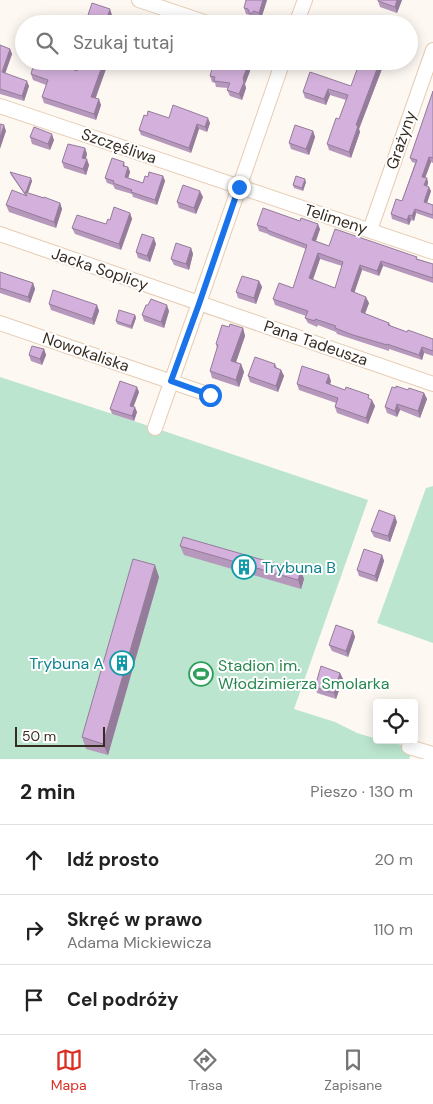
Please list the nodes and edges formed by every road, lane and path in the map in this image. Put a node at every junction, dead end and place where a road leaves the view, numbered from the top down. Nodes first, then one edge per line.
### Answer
1 (139, 0) edge
2 (304, 0) edge
3 (183, 15) edge
4 (299, 15) edge
5 (433, 50) edge
6 (280, 70) edge
7 (0, 106) edge
8 (239, 187) junction
9 (370, 230) junction
10 (0, 234) edge
11 (433, 252) edge
12 (199, 304) junction
13 (0, 323) edge
14 (171, 381) junction
15 (433, 384) edge
16 (210, 395) dead end
17 (155, 428) dead end
18 (409, 747) dead end
19 (433, 754) edge

1 - 3 street
2 - 4 street
5 - 9 street, Grażyny
6 - 8 street
7 - 8 street, Szczęśliwa
8 - 9 street, Telimeny
8 - 12 street
9 - 11 street, Telimeny
10 - 12 street, Jacka Soplicy
12 - 14 street
12 - 15 street, Pana Tadeusza
13 - 14 street, Nowokaliska
14 - 16 street, Nowokaliska
14 - 17 street
18 - 19 street

